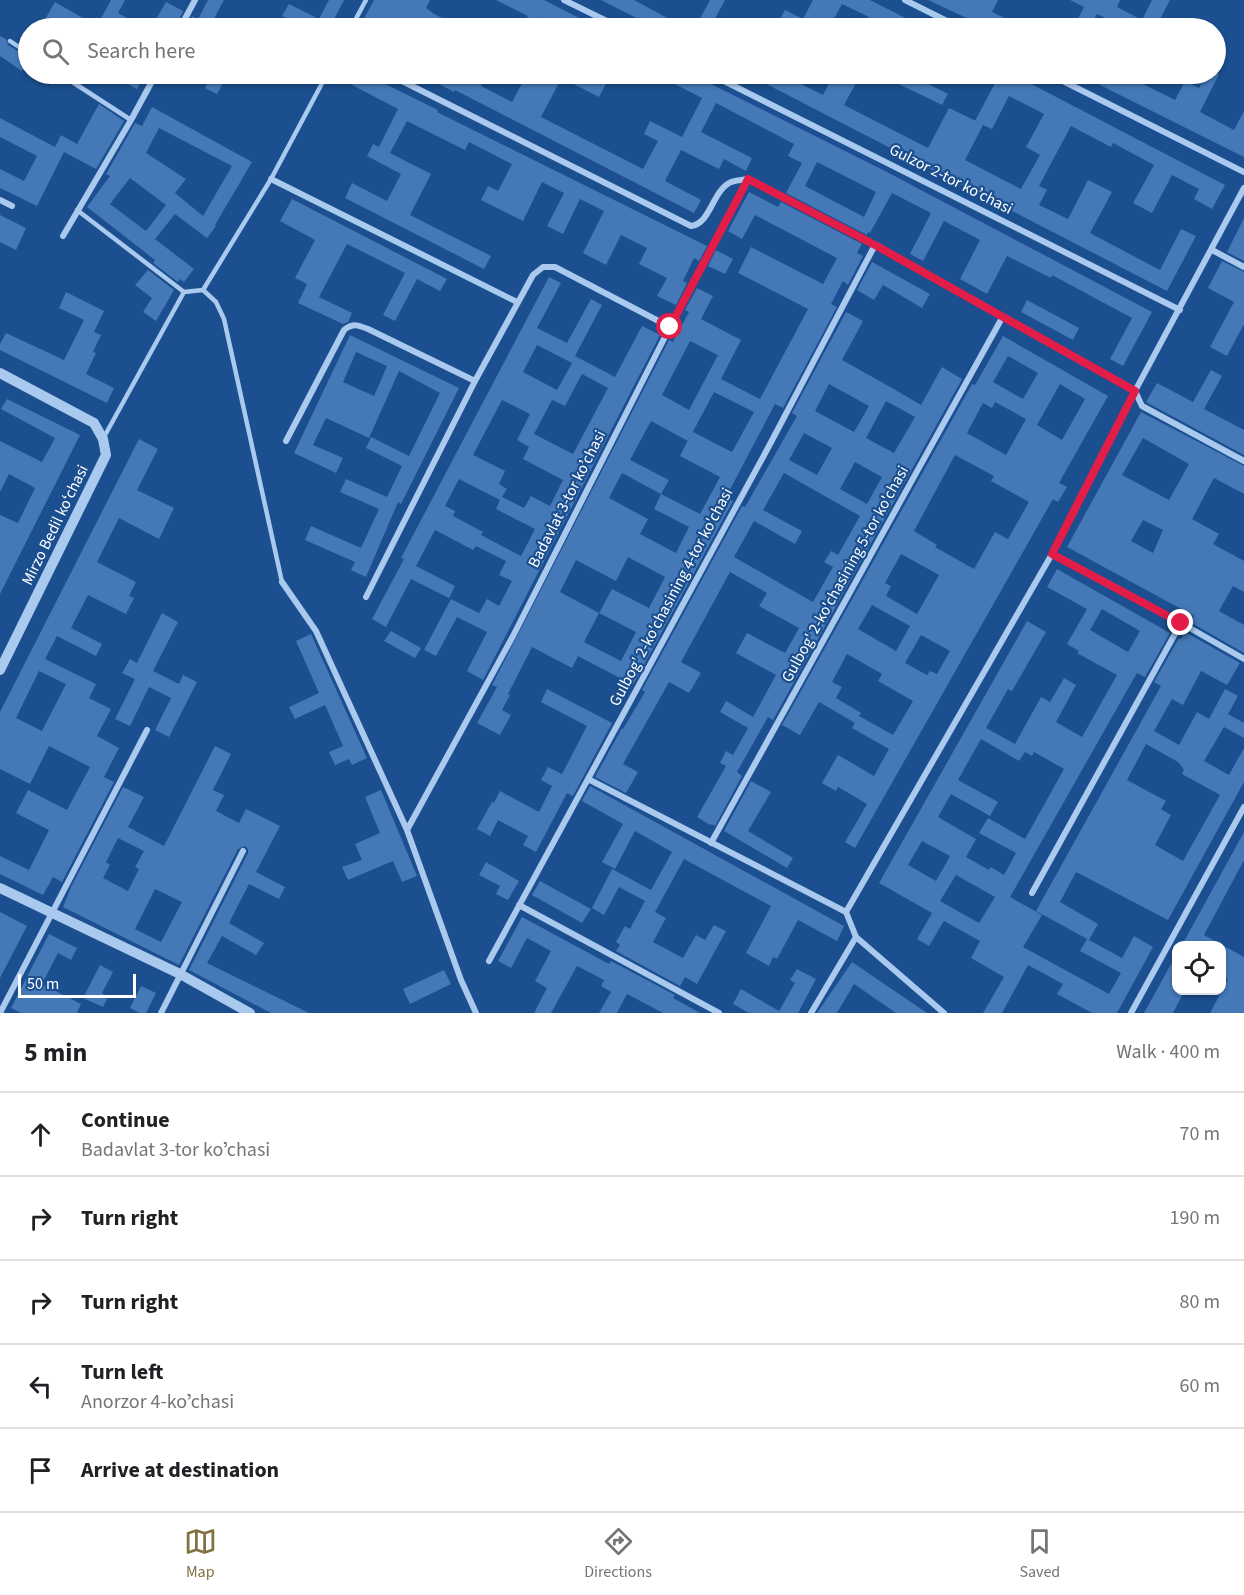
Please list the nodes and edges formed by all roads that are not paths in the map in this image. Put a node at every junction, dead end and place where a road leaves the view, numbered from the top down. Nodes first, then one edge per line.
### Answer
1 (195, 0) edge
2 (366, 0) edge
3 (564, 0) edge
4 (905, 0) edge
5 (185, 18) edge
6 (356, 18) edge
7 (601, 18) edge
8 (941, 18) edge
9 (10, 41) dead end
10 (18, 46) edge
11 (75, 84) edge
12 (151, 84) edge
13 (322, 84) edge
14 (408, 84) edge
15 (730, 84) edge
16 (1069, 84) edge
17 (131, 120) junction
18 (1244, 172) edge
19 (270, 178) junction
20 (748, 179) junction
21 (1244, 188) edge
22 (0, 200) edge
23 (12, 206) dead end
24 (77, 210) junction
25 (63, 236) dead end
26 (875, 245) junction
27 (1212, 250) junction
28 (1244, 267) edge
29 (203, 290) junction
30 (184, 291) junction
31 (517, 302) junction
32 (1180, 309) junction
33 (1002, 318) junction
34 (670, 327) junction
35 (0, 373) edge
36 (475, 381) junction
37 (1135, 391) junction
38 (103, 439) junction
39 (286, 441) dead end
40 (1244, 460) edge
41 (1052, 554) junction
42 (282, 582) joint
43 (366, 597) dead end
44 (1181, 623) junction
45 (1244, 659) edge
46 (0, 670) edge
47 (147, 730) dead end
48 (588, 778) junction
49 (1244, 807) edge
50 (407, 830) junction
51 (711, 843) junction
52 (243, 851) dead end
53 (0, 888) edge
54 (1032, 893) dead end
55 (519, 905) junction
56 (846, 912) junction
57 (51, 913) junction
58 (856, 936) junction
59 (489, 961) dead end
60 (180, 974) junction
61 (0, 1013) edge
62 (161, 1013) edge
63 (250, 1013) edge
64 (476, 1013) edge
65 (718, 1013) edge
66 (811, 1013) edge
67 (944, 1013) edge
68 (1131, 1013) edge

1 - 5 street
2 - 6 lane
3 - 7 street
4 - 8 street
9 - 10 lane
11 - 17 lane
12 - 17 street
13 - 19 lane
14 - 20 street
15 - 32 street, Gulzor 2-tor koʼchasi
16 - 18 street
17 - 24 street
19 - 29 lane
19 - 31 street
20 - 26 street
20 - 34 street, Badavlat 3-tor koʼchasi
21 - 27 street
22 - 23 street
24 - 25 street
24 - 30 lane
26 - 33 street
26 - 48 street, Gulbog' 2-ko'chasining 4-tor ko'chasi
27 - 28 street
27 - 32 street
29 - 30 lane
29 - 42 lane
30 - 38 lane
31 - 34 street
31 - 36 street
32 - 37 street
33 - 37 street
33 - 51 street, Gulbog' 2-ko'chasining 5-tor ko'chasi
34 - 50 street, Badavlat 3-tor koʼchasi
35 - 38 street
36 - 39 street
36 - 43 street
37 - 40 street
37 - 41 street
38 - 46 street, Mirzo Bedil koʻchasi
41 - 44 street
41 - 56 street
42 - 50 street
44 - 45 street
44 - 54 street
47 - 57 street
48 - 51 street
48 - 55 street, Gulbog' 2-ko'chasining 4-tor ko'chasi
49 - 68 street
50 - 64 street
51 - 56 street
52 - 60 street
53 - 57 street
55 - 59 street, Gulbog' 2-ko'chasining 4-tor ko'chasi
55 - 65 street
56 - 58 street
57 - 60 street
57 - 61 street
58 - 66 street
58 - 67 street
60 - 62 street
60 - 63 street

